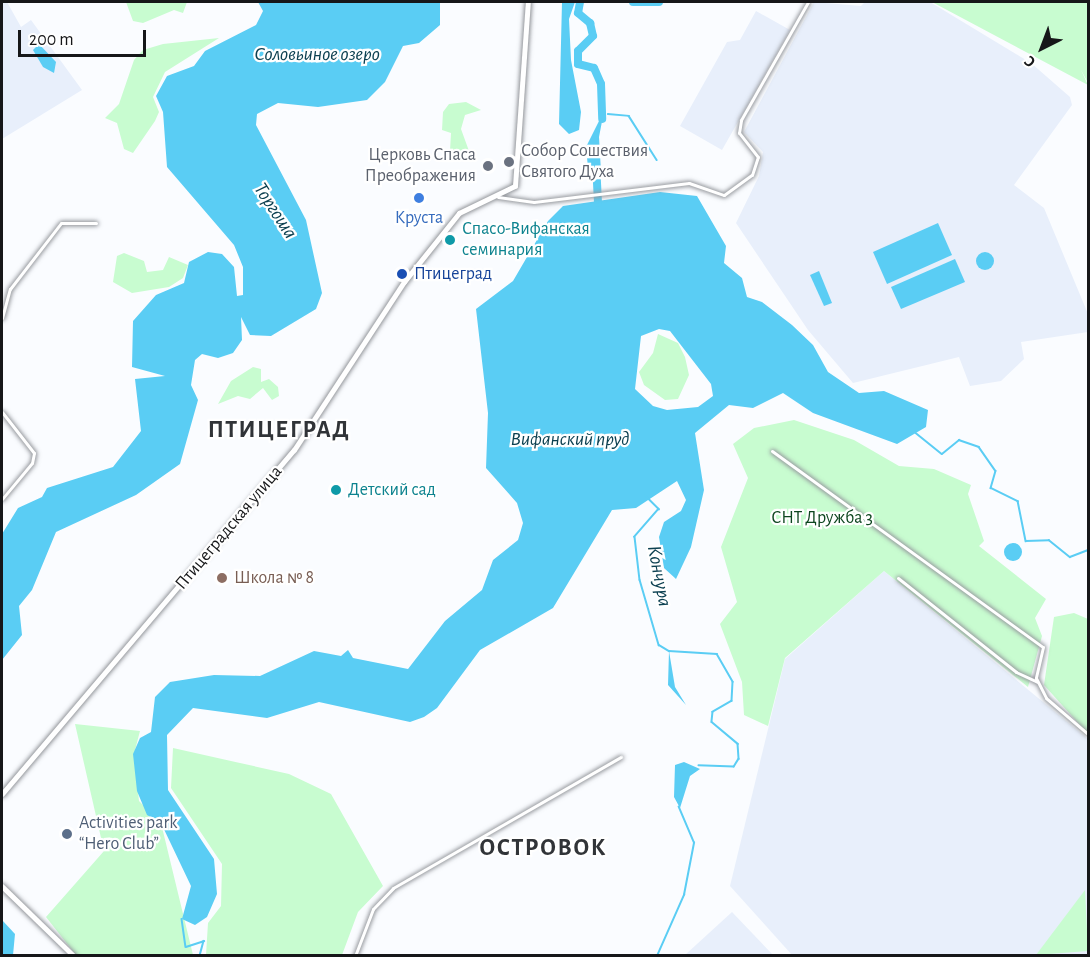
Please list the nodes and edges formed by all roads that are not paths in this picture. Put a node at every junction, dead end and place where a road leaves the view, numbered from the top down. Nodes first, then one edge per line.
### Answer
1 (528, 2) edge
2 (808, 2) edge
3 (498, 197) junction
4 (96, 224) dead end
5 (2, 318) edge
6 (2, 412) edge
7 (772, 451) dead end
8 (2, 499) edge
9 (898, 578) dead end
10 (1039, 683) junction
11 (1089, 734) edge
12 (621, 757) dead end
13 (2, 794) edge
14 (2, 886) edge
15 (74, 956) edge
16 (356, 956) edge

1 - 3 street, Птицеградская улица
2 - 3 street
3 - 13 street, Птицеградская улица
4 - 5 street
6 - 8 street
7 - 10 street
9 - 10 street
10 - 11 street
12 - 16 street
14 - 15 street

